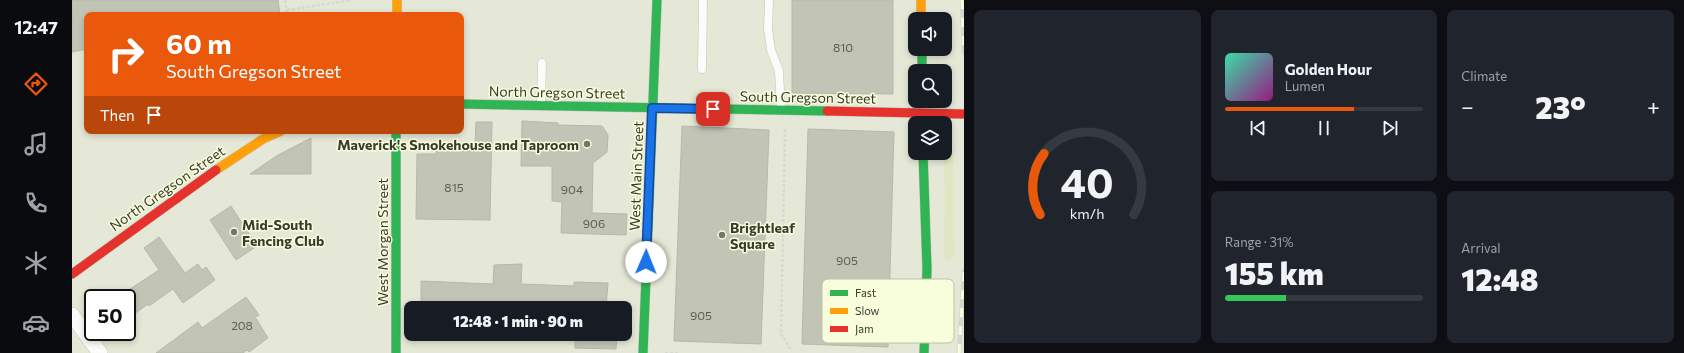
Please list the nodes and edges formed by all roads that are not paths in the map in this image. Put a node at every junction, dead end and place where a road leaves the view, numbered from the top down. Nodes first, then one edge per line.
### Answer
1 (398, 0) edge
2 (657, 0) edge
3 (703, 0) edge
4 (769, 0) edge
5 (921, 0) edge
6 (397, 12) edge
7 (921, 12) edge
8 (542, 63) dead end
9 (702, 69) dead end
10 (464, 104) edge
11 (540, 105) junction
12 (652, 108) junction
13 (922, 108) edge
14 (780, 111) junction
15 (922, 113) junction
16 (964, 114) edge
17 (276, 134) edge
18 (396, 134) edge
19 (923, 160) edge
20 (72, 274) edge
21 (927, 279) edge
22 (72, 314) edge
23 (924, 343) edge
24 (100, 353) edge
25 (396, 353) edge
26 (643, 353) edge
27 (924, 353) edge

1 - 6 main road
2 - 12 main road, West Main Street
3 - 9 lane
4 - 14 lane
5 - 7 main road
8 - 11 lane
10 - 11 main road, North Gregson Street
11 - 12 main road, North Gregson Street
12 - 14 main road, South Gregson Street
12 - 26 main road, West Main Street
13 - 15 main road
14 - 15 main road, South Gregson Street
15 - 16 main road, South Gregson Street
17 - 20 main road, North Gregson Street
18 - 25 main road, West Morgan Street
19 - 21 main road
22 - 24 street
23 - 27 main road

